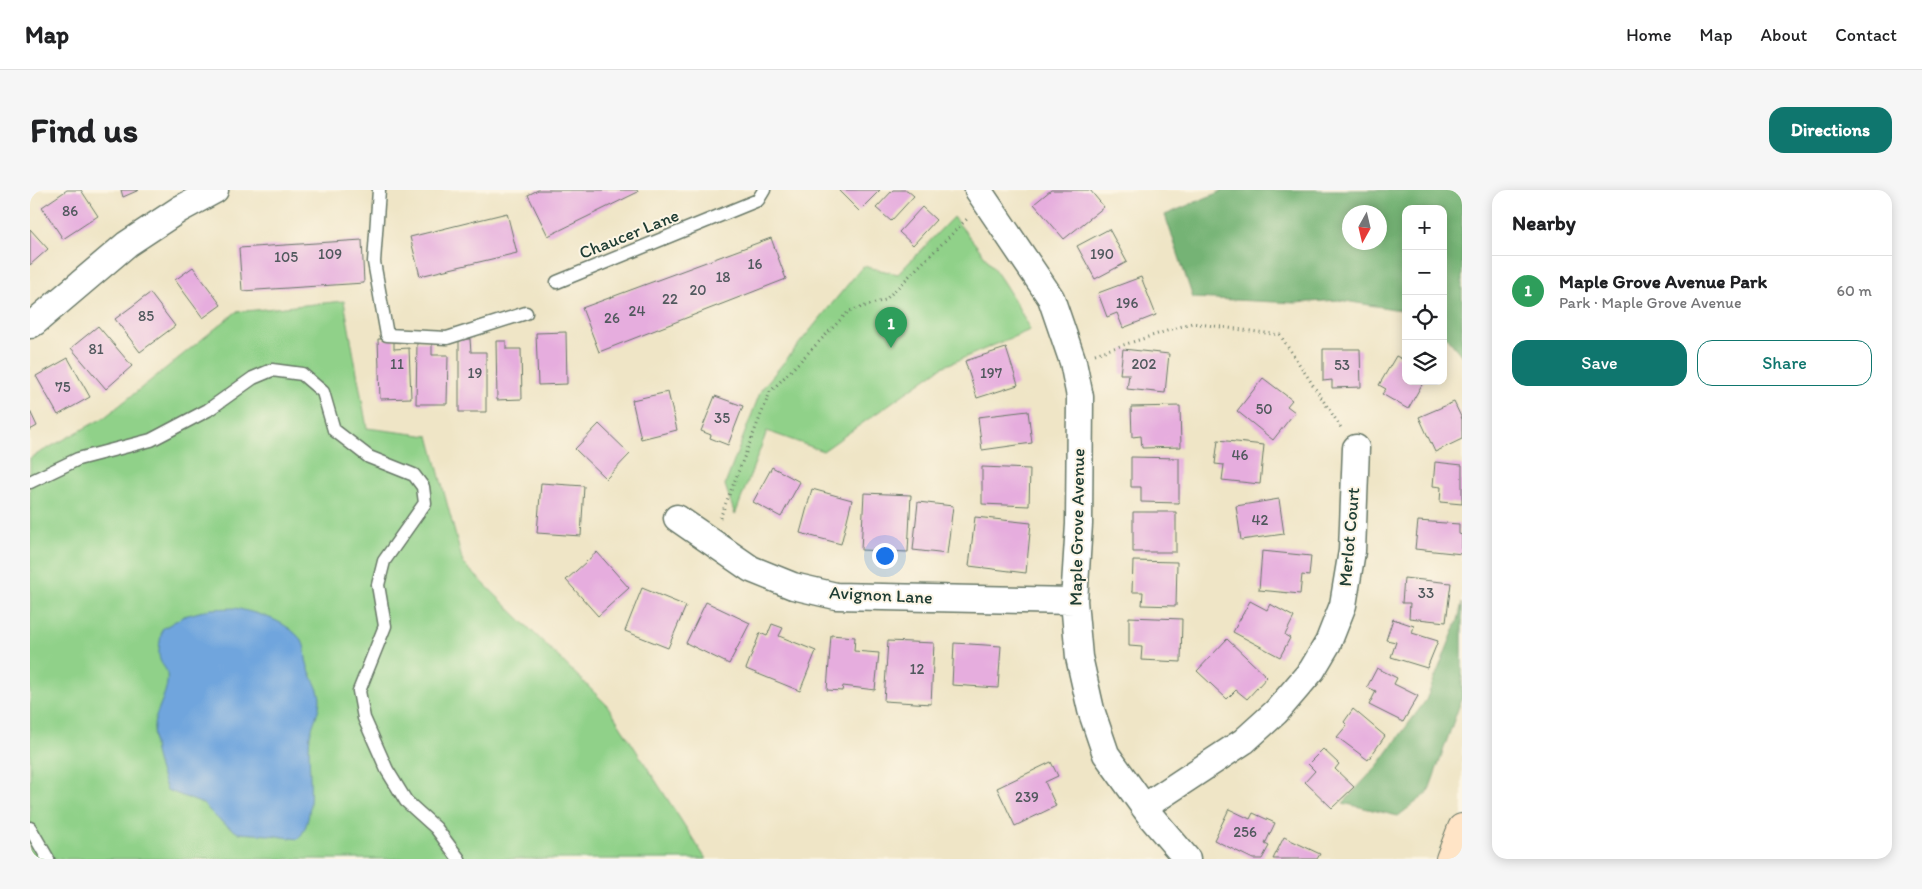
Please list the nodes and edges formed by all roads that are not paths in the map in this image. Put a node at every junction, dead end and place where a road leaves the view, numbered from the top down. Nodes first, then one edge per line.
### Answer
1 (215, 190) edge
2 (379, 190) edge
3 (764, 190) edge
4 (982, 195) edge
5 (557, 282) dead end
6 (526, 313) dead end
7 (30, 325) edge
8 (1356, 448) road end
9 (30, 482) edge
10 (676, 518) dead end
11 (1074, 601) junction
12 (1144, 807) junction
13 (30, 828) edge
14 (1462, 828) edge
15 (48, 859) edge
16 (459, 859) edge
17 (1187, 859) edge
18 (1450, 859) edge

1 - 7 street
2 - 6 lane
3 - 5 lane, Chaucer Lane
4 - 11 street, Maple Grove Avenue
8 - 12 street, Merlot Court
9 - 16 lane
10 - 11 street, Avignon Lane
11 - 12 street, Maple Grove Avenue
12 - 17 street, Maple Grove Avenue
13 - 15 lane
14 - 18 main road

